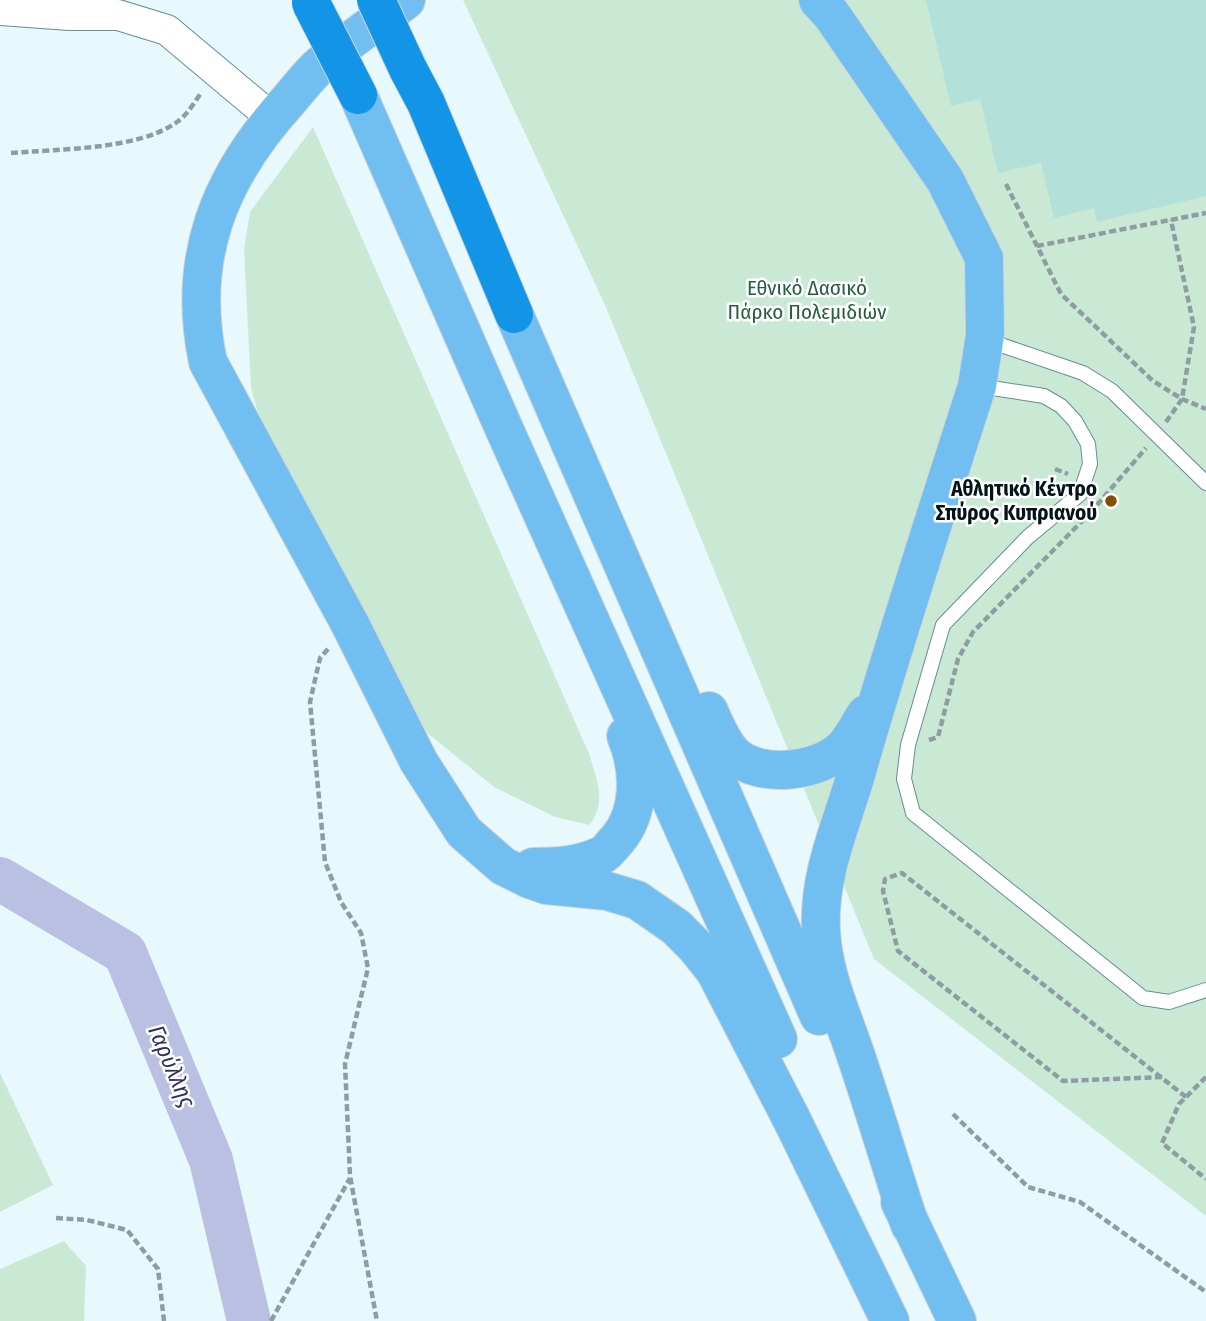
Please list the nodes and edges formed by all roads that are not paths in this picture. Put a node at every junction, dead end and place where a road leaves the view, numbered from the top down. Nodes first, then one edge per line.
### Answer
1 (376, 0) edge
2 (406, 0) edge
3 (818, 0) edge
4 (310, 1) edge
5 (0, 10) edge
6 (358, 95) joint
7 (272, 118) junction
8 (514, 314) junction
9 (985, 335) junction
10 (977, 386) junction
11 (502, 424) junction
12 (1206, 483) edge
13 (880, 691) junction
14 (503, 866) junction
15 (1206, 990) edge
16 (910, 1224) junction
17 (890, 1321) edge
18 (908, 1321) edge
19 (957, 1321) edge

1 - 8 highway, bridge
2 - 7 main road
3 - 9 main road
4 - 6 highway, bridge
5 - 7 street
6 - 11 main road
7 - 14 main road
8 - 13 main road
8 - 16 main road
9 - 10 main road
9 - 12 lane
10 - 13 main road
10 - 15 lane
11 - 14 main road
11 - 18 main road
13 - 16 main road
14 - 17 main road
16 - 19 main road

